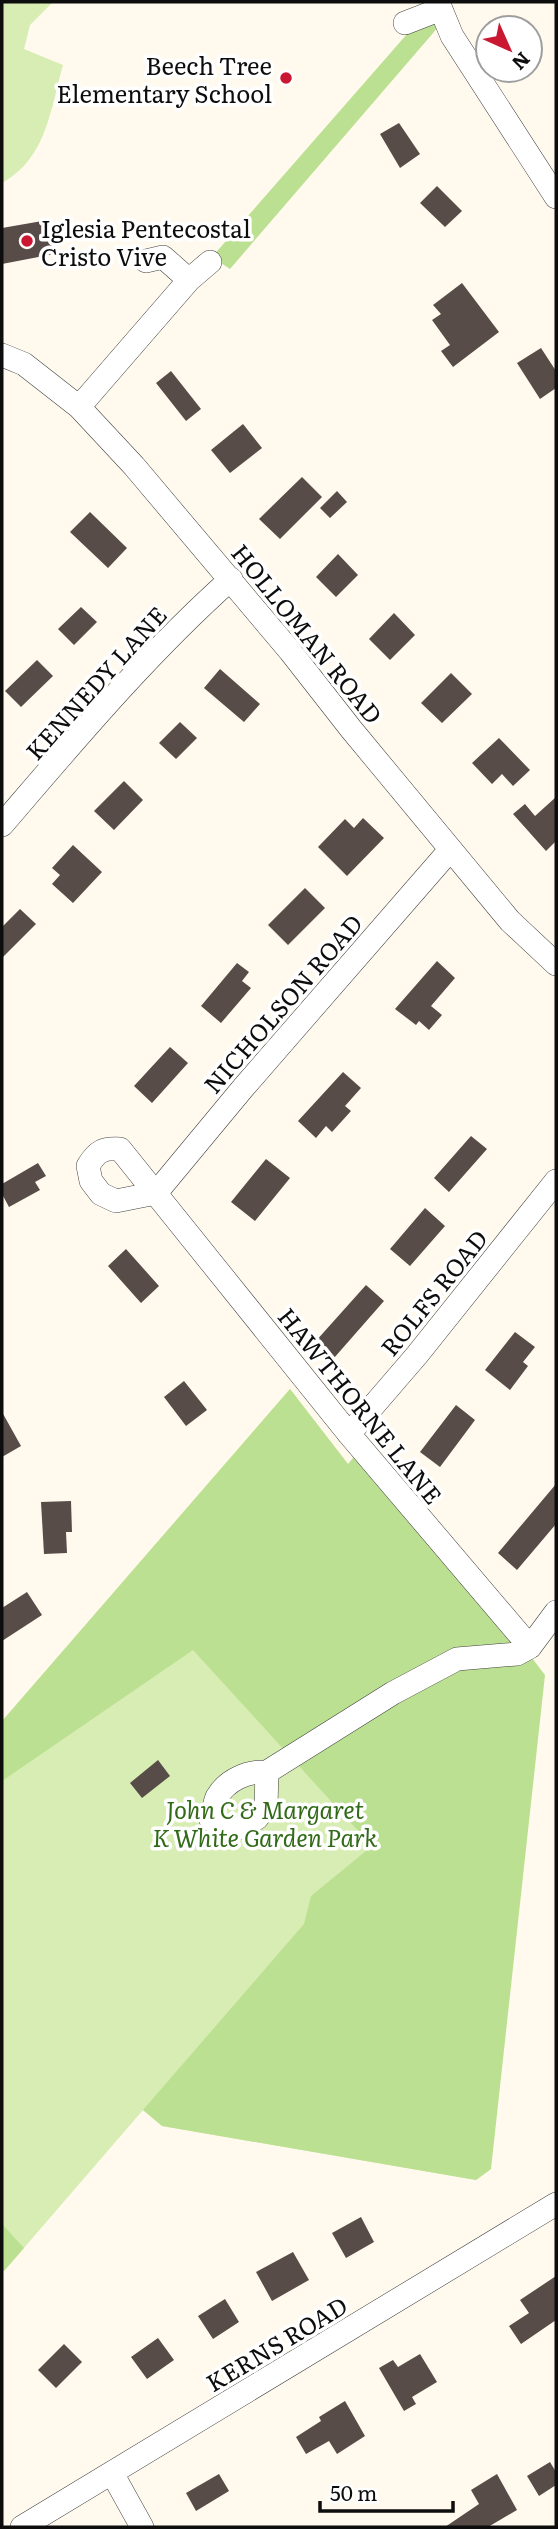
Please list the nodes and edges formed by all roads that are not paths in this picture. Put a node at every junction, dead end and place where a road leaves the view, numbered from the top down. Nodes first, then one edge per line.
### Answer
1 (439, 5) edge
2 (405, 23) dead end
3 (556, 197) edge
4 (146, 261) dead end
5 (210, 262) dead end
6 (189, 280) junction
7 (2, 355) edge
8 (79, 407) junction
9 (231, 579) junction
10 (2, 825) edge
11 (450, 850) junction
12 (556, 964) edge
13 (556, 1181) edge
14 (156, 1193) joint
15 (349, 1434) junction
16 (556, 1612) edge
17 (530, 1647) junction
18 (267, 1772) dead end
19 (556, 2204) edge
20 (113, 2473) junction
21 (22, 2527) edge
22 (142, 2527) edge

1 - 2 street
1 - 3 street
4 - 6 street
5 - 6 street
6 - 8 street
7 - 8 street, HOLLOMAN ROAD
8 - 9 street, HOLLOMAN ROAD
9 - 10 street, KENNEDY LANE
9 - 11 street, HOLLOMAN ROAD
11 - 12 street, HOLLOMAN ROAD
11 - 14 street, NICHOLSON ROAD
13 - 15 street, ROLFS ROAD
14 - 15 street, HAWTHORNE LANE
15 - 17 street, HAWTHORNE LANE
16 - 17 street
17 - 18 street
19 - 20 street, KERNS ROAD
20 - 21 street, KERNS ROAD
20 - 22 street

